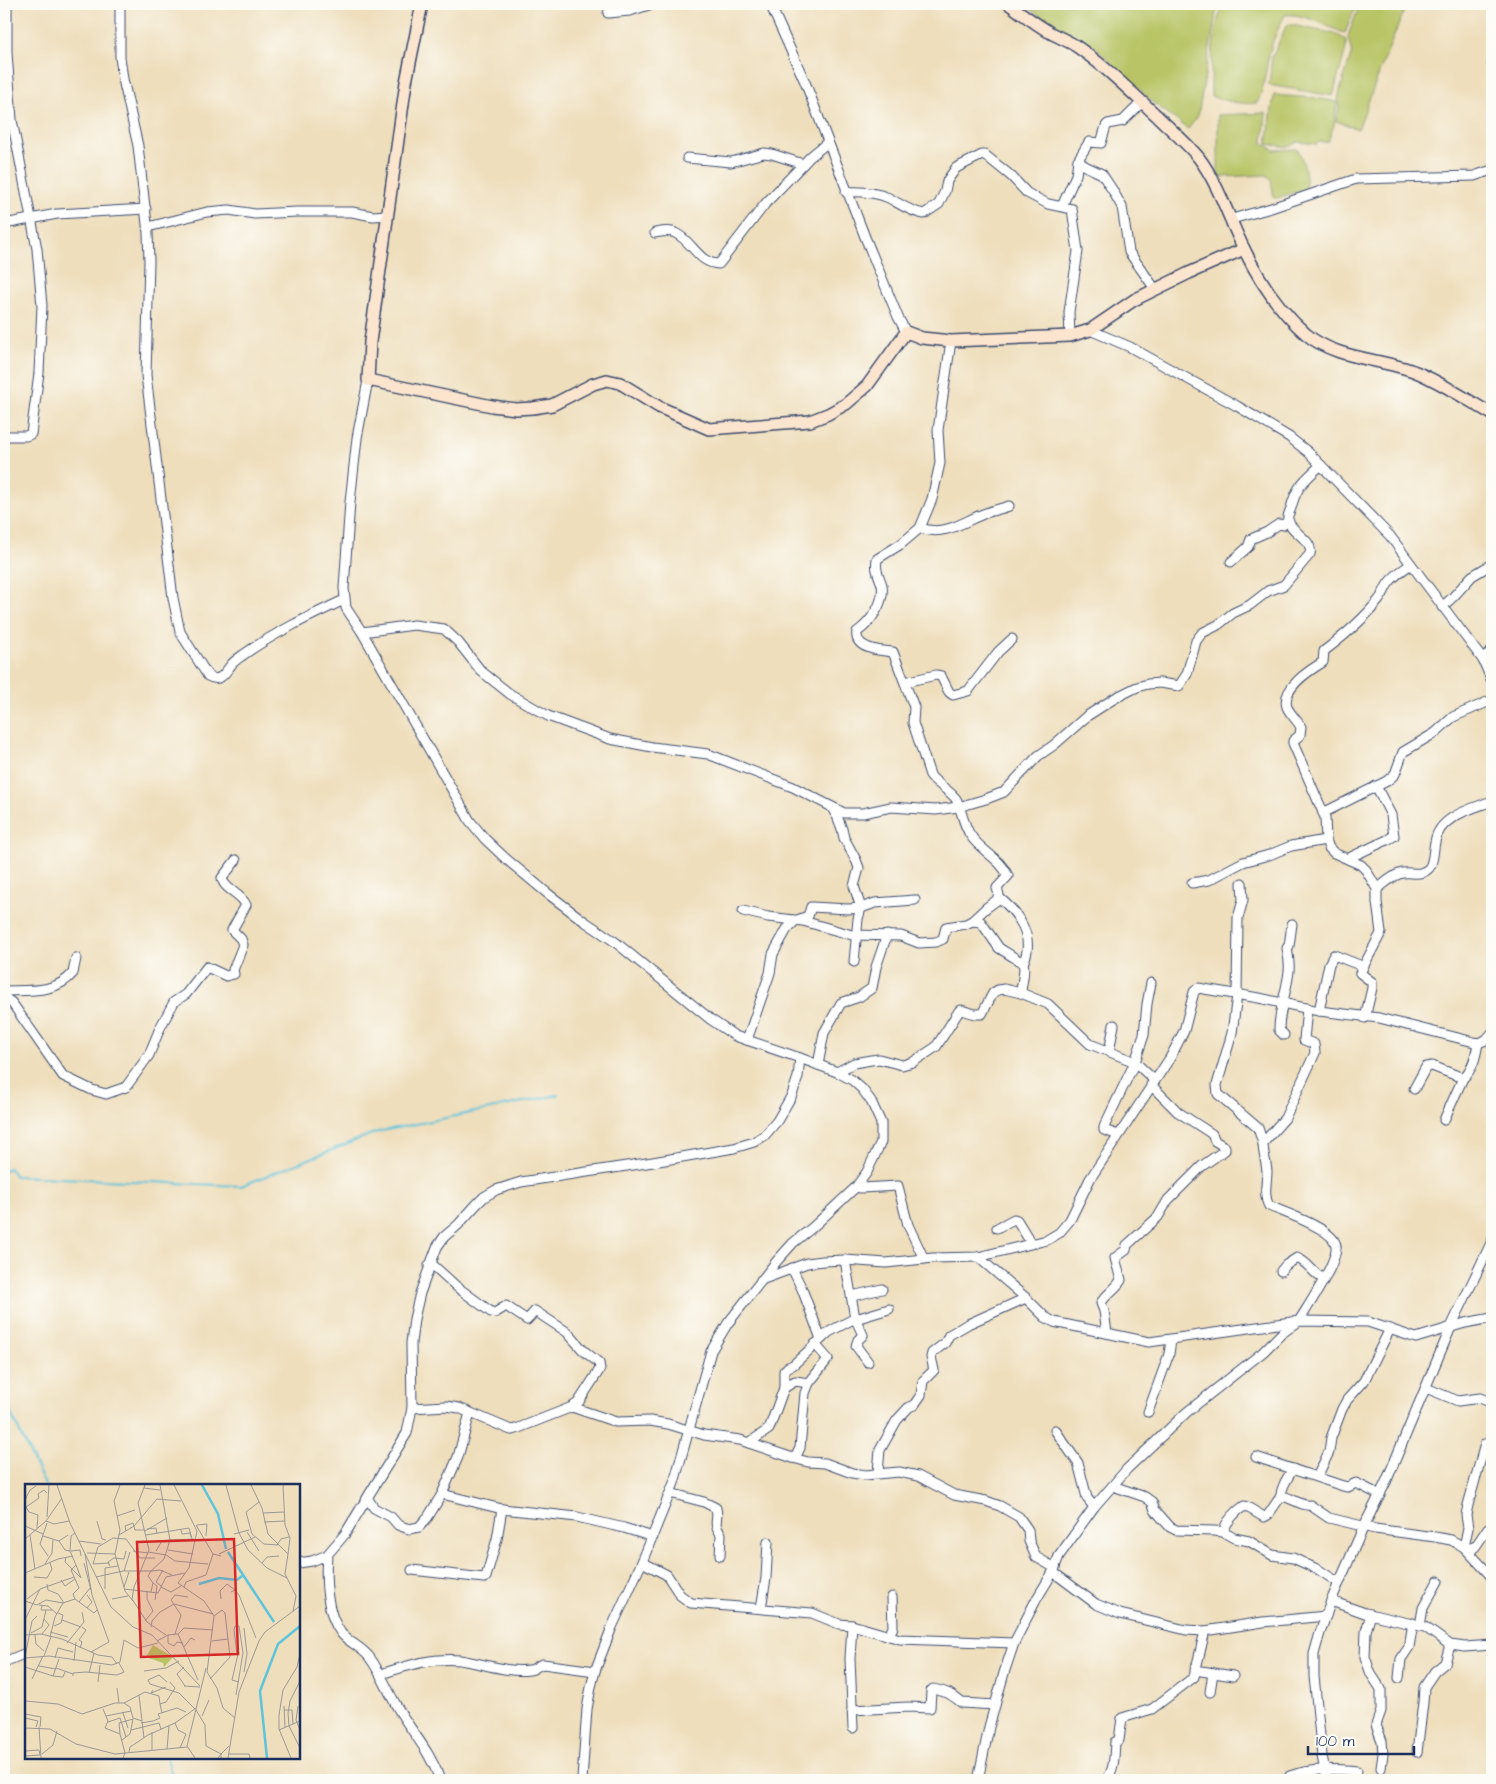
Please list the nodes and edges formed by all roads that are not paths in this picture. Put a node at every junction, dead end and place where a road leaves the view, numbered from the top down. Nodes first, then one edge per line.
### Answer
1 (6, 4) edge
2 (120, 4) edge
3 (422, 4) edge
4 (652, 4) edge
5 (770, 4) edge
6 (1009, 4) edge
7 (608, 13) dead end
8 (1142, 102) junction
9 (828, 142) junction
10 (687, 158) dead end
11 (1078, 160) junction
12 (803, 164) junction
13 (1492, 170) edge
14 (846, 192) junction
15 (1062, 206) junction
16 (146, 209) junction
17 (388, 215) junction
18 (32, 218) junction
19 (1232, 218) junction
20 (4, 224) edge
21 (148, 227) junction
22 (655, 233) dead end
23 (1244, 249) junction
24 (1155, 289) junction
25 (1090, 330) junction
26 (906, 332) junction
27 (1070, 336) junction
28 (951, 341) junction
29 (368, 380) junction
30 (1492, 414) edge
31 (4, 436) edge
32 (1321, 465) junction
33 (1009, 506) dead end
34 (1288, 521) junction
35 (920, 528) junction
36 (1231, 562) dead end
37 (1411, 564) junction
38 (1492, 564) edge
39 (344, 600) junction
40 (1442, 607) junction
41 (362, 632) junction
42 (1012, 639) dead end
43 (1492, 650) edge
44 (1482, 660) junction
45 (1492, 681) edge
46 (905, 682) junction
47 (1492, 700) edge
48 (1376, 786) junction
49 (1492, 801) edge
50 (832, 808) junction
51 (958, 808) junction
52 (1323, 813) junction
53 (1326, 840) junction
54 (236, 860) dead end
55 (1350, 860) junction
56 (1192, 883) dead end
57 (1242, 883) dead end
58 (1377, 889) junction
59 (998, 897) junction
60 (915, 900) dead end
61 (861, 908) junction
62 (743, 911) dead end
63 (795, 921) junction
64 (972, 921) junction
65 (1292, 924) dead end
66 (856, 935) junction
67 (887, 935) junction
68 (76, 958) dead end
69 (854, 962) dead end
70 (1023, 963) junction
71 (1362, 966) junction
72 (1151, 983) dead end
73 (4, 991) edge
74 (1021, 993) junction
75 (1236, 995) junction
76 (4, 997) edge
77 (1281, 1004) junction
78 (1307, 1008) junction
79 (1319, 1011) junction
80 (1365, 1018) junction
81 (1114, 1025) dead end
82 (1492, 1033) edge
83 (1284, 1035) dead end
84 (747, 1040) junction
85 (1478, 1043) junction
86 (1110, 1052) junction
87 (800, 1058) junction
88 (1135, 1062) junction
89 (818, 1065) junction
90 (837, 1072) junction
91 (1463, 1078) junction
92 (1152, 1083) junction
93 (1414, 1089) dead end
94 (1444, 1120) dead end
95 (1118, 1135) junction
96 (1263, 1143) junction
97 (856, 1187) junction
98 (997, 1228) dead end
99 (1492, 1241) edge
100 (1031, 1243) junction
101 (978, 1257) junction
102 (924, 1259) junction
103 (845, 1260) junction
104 (429, 1265) junction
105 (792, 1268) junction
106 (1281, 1271) dead end
107 (1324, 1279) junction
108 (760, 1281) junction
109 (882, 1289) dead end
110 (852, 1296) junction
111 (1026, 1298) junction
112 (889, 1309) dead end
113 (855, 1318) junction
114 (1492, 1318) edge
115 (1299, 1321) junction
116 (1451, 1327) junction
117 (1390, 1329) junction
118 (1107, 1334) junction
119 (1172, 1340) junction
120 (818, 1341) junction
121 (868, 1362) dead end
122 (809, 1383) junction
123 (784, 1388) junction
124 (1426, 1388) junction
125 (1492, 1403) edge
126 (572, 1407) junction
127 (412, 1408) junction
128 (1148, 1412) dead end
129 (470, 1413) junction
130 (1055, 1430) dead end
131 (690, 1431) junction
132 (1492, 1441) edge
133 (749, 1443) junction
134 (1256, 1457) dead end
135 (793, 1458) junction
136 (1292, 1469) junction
137 (878, 1472) junction
138 (1317, 1478) junction
139 (1113, 1486) junction
140 (670, 1493) junction
141 (442, 1494) junction
142 (1380, 1495) junction
143 (1281, 1496) junction
144 (368, 1499) junction
145 (1094, 1507) junction
146 (502, 1509) junction
147 (1364, 1526) junction
148 (1492, 1527) edge
149 (1223, 1532) junction
150 (653, 1537) junction
151 (768, 1542) dead end
152 (1465, 1548) junction
153 (327, 1555) junction
154 (720, 1556) dead end
155 (642, 1562) junction
156 (300, 1563) edge
157 (412, 1570) dead end
158 (1054, 1570) junction
159 (1492, 1576) edge
160 (1438, 1581) dead end
161 (1339, 1583) junction
162 (892, 1597) dead end
163 (1331, 1601) junction
164 (761, 1608) junction
165 (1371, 1614) junction
166 (1326, 1616) junction
167 (1416, 1624) junction
168 (852, 1625) junction
169 (1204, 1631) junction
170 (889, 1636) junction
171 (1014, 1643) junction
172 (1492, 1645) edge
173 (1450, 1646) junction
174 (25, 1652) edge
175 (4, 1662) edge
176 (595, 1670) junction
177 (1195, 1670) junction
178 (1213, 1673) junction
179 (381, 1674) junction
180 (1233, 1676) dead end
181 (1399, 1678) dead end
182 (1210, 1692) dead end
183 (995, 1705) junction
184 (852, 1710) junction
185 (853, 1728) dead end
186 (1417, 1752) dead end
187 (1382, 1768) dead end
188 (1325, 1769) junction
189 (1357, 1771) dead end
190 (440, 1780) edge
191 (582, 1780) edge
192 (978, 1780) edge
193 (1106, 1780) edge
194 (1291, 1780) edge
195 (1327, 1780) edge

1 - 18 street
2 - 16 street
3 - 17 street
4 - 7 street
5 - 9 street
6 - 8 street
8 - 11 street
8 - 19 street
9 - 12 street
9 - 14 street
10 - 12 street
11 - 15 street
11 - 24 street
12 - 22 street
13 - 19 street
14 - 15 street
14 - 26 street
15 - 27 street
16 - 18 street
16 - 21 street
17 - 21 street
17 - 29 street
18 - 20 street
18 - 31 street
19 - 23 street
21 - 39 street
23 - 24 street
23 - 30 street
24 - 25 street
25 - 27 street
25 - 32 street
26 - 28 street
26 - 29 street
27 - 28 street
28 - 35 street
29 - 39 street
32 - 34 street
32 - 37 street
33 - 35 street
34 - 36 street
34 - 51 street
35 - 46 street
37 - 40 street
37 - 52 street
38 - 40 street
39 - 41 street
40 - 44 street
41 - 50 street
41 - 84 street
42 - 46 street
43 - 44 street
44 - 45 street
46 - 51 street
47 - 48 street
48 - 52 street
48 - 55 street
49 - 58 street
50 - 51 street
50 - 61 street
51 - 59 street
52 - 53 street
53 - 55 street
53 - 56 street
54 - 76 street
55 - 58 street
57 - 75 street
58 - 71 street
59 - 64 street
59 - 70 street
60 - 61 street
61 - 63 street
61 - 66 street
62 - 63 street
63 - 66 street
63 - 84 street
64 - 67 street
64 - 70 street
65 - 77 street
66 - 67 street
66 - 69 street
67 - 89 street
68 - 73 street
70 - 74 street
71 - 79 street
71 - 80 street
72 - 88 street
74 - 86 street
74 - 90 street
75 - 77 street
75 - 92 street
75 - 96 street
77 - 78 street
77 - 83 street
78 - 79 street
78 - 96 street
79 - 80 street
80 - 85 street
81 - 86 street
82 - 85 street
84 - 87 street
85 - 91 street
86 - 88 street
87 - 89 street
87 - 104 street
88 - 92 street
88 - 95 street
89 - 90 street
90 - 97 street
91 - 93 street
91 - 94 street
92 - 95 street
92 - 118 street
95 - 100 street
96 - 107 street
97 - 102 street
97 - 108 street
98 - 100 street
99 - 116 street
100 - 101 street
101 - 102 street
101 - 111 street
102 - 103 street
103 - 105 street
103 - 110 street
104 - 126 street
104 - 127 street
105 - 108 street
105 - 120 street
106 - 107 street
107 - 115 street
108 - 131 street
109 - 110 street
110 - 113 street
111 - 118 street
111 - 137 street
112 - 113 street
113 - 120 street
113 - 121 street
114 - 116 street
115 - 117 street
115 - 119 street
115 - 139 street
116 - 117 street
116 - 124 street
117 - 138 street
118 - 119 street
119 - 128 street
120 - 122 street
120 - 123 street
122 - 123 street
122 - 135 street
123 - 133 street
124 - 125 street
124 - 142 street
126 - 129 street
126 - 131 street
127 - 129 street
127 - 144 street
129 - 141 street
130 - 145 street
131 - 133 street
131 - 140 street
132 - 152 street
133 - 135 street
134 - 136 street
135 - 137 street
136 - 138 street
136 - 143 street
137 - 158 street
138 - 142 street
139 - 145 street
139 - 149 street
140 - 150 street
140 - 154 street
141 - 144 street
141 - 146 street
142 - 147 street
143 - 147 street
143 - 149 street
144 - 153 street
145 - 158 street
146 - 150 street
146 - 157 street
147 - 152 street
147 - 161 street
148 - 152 street
149 - 161 street
150 - 155 street
151 - 164 street
152 - 159 street
153 - 156 street
153 - 179 street
155 - 164 street
155 - 176 street
158 - 169 street
158 - 171 street
160 - 167 street
161 - 163 street
162 - 170 street
163 - 165 street
163 - 166 street
164 - 168 street
165 - 167 street
165 - 187 street
166 - 169 street
166 - 188 street
167 - 173 street
167 - 181 street
168 - 170 street
168 - 184 street
169 - 177 street
170 - 171 street
171 - 183 street
172 - 173 street
173 - 186 street
174 - 175 street
176 - 179 street
176 - 191 street
177 - 178 street
177 - 193 street
178 - 180 street
178 - 182 street
179 - 190 street
183 - 184 street
183 - 192 street
184 - 185 street
188 - 189 street
188 - 194 street
188 - 195 street

